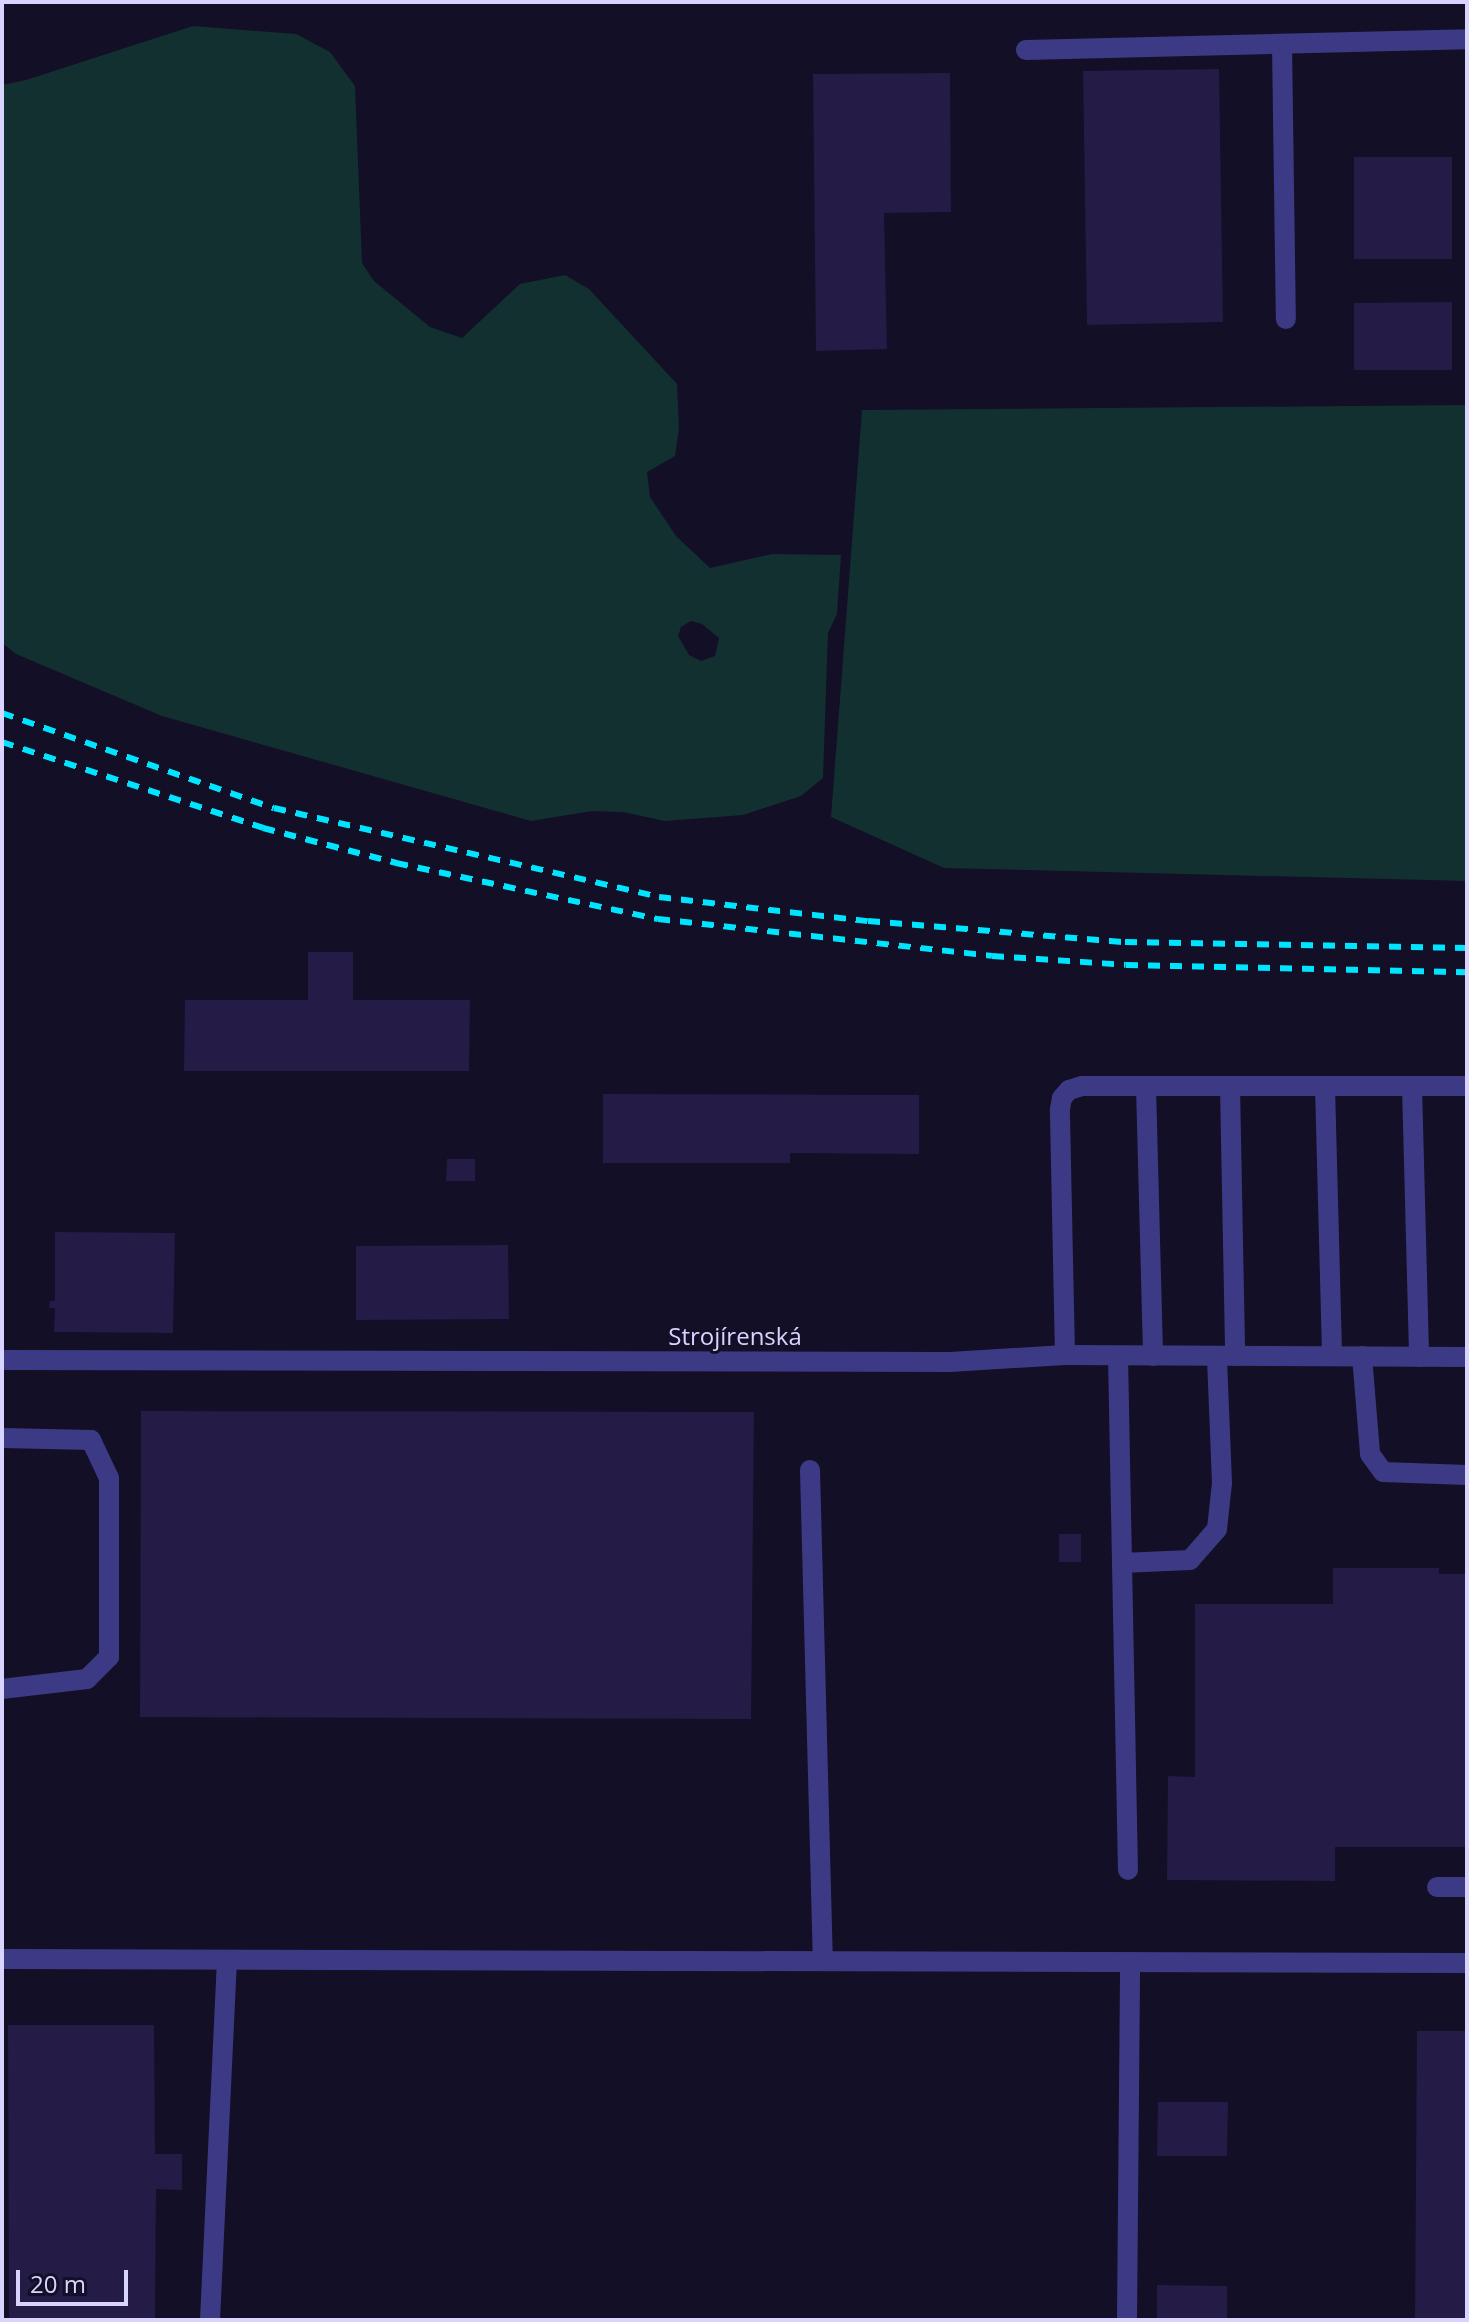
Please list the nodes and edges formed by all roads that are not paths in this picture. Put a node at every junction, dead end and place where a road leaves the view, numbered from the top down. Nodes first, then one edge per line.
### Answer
1 (1467, 39) edge
2 (1282, 44) junction
3 (1026, 50) dead end
4 (1286, 319) dead end
5 (1146, 1086) junction
6 (1230, 1086) junction
7 (1325, 1086) junction
8 (1412, 1086) junction
9 (1467, 1086) edge
10 (1065, 1355) junction
11 (1118, 1356) junction
12 (1153, 1356) junction
13 (1226, 1356) junction
14 (1332, 1356) junction
15 (1362, 1356) junction
16 (1419, 1357) junction
17 (1467, 1357) edge
18 (2, 1360) edge
19 (2, 1438) edge
20 (810, 1470) dead end
21 (1467, 1475) edge
22 (1122, 1563) junction
23 (2, 1689) edge
24 (1128, 1870) dead end
25 (1437, 1887) dead end
26 (1467, 1887) edge
27 (2, 1959) edge
28 (227, 1960) junction
29 (823, 1961) junction
30 (1130, 1962) junction
31 (1467, 1963) edge
32 (210, 2320) edge
33 (1127, 2320) edge

1 - 2 street
2 - 3 street
2 - 4 street
5 - 6 street
5 - 10 street
5 - 12 street
6 - 7 street
6 - 13 street
7 - 8 street
7 - 14 street
8 - 9 street
8 - 16 street
10 - 11 street, Strojírenská
10 - 18 street, Strojírenská
11 - 12 street, Strojírenská
11 - 22 street
12 - 13 street, Strojírenská
13 - 14 street, Strojírenská
13 - 22 street
14 - 15 street, Strojírenská
15 - 16 street, Strojírenská
15 - 21 street
16 - 17 street, Strojírenská
19 - 23 street
20 - 29 street
22 - 24 street
25 - 26 street
27 - 28 street
28 - 29 street
28 - 32 street
29 - 30 street
30 - 31 street
30 - 33 street

